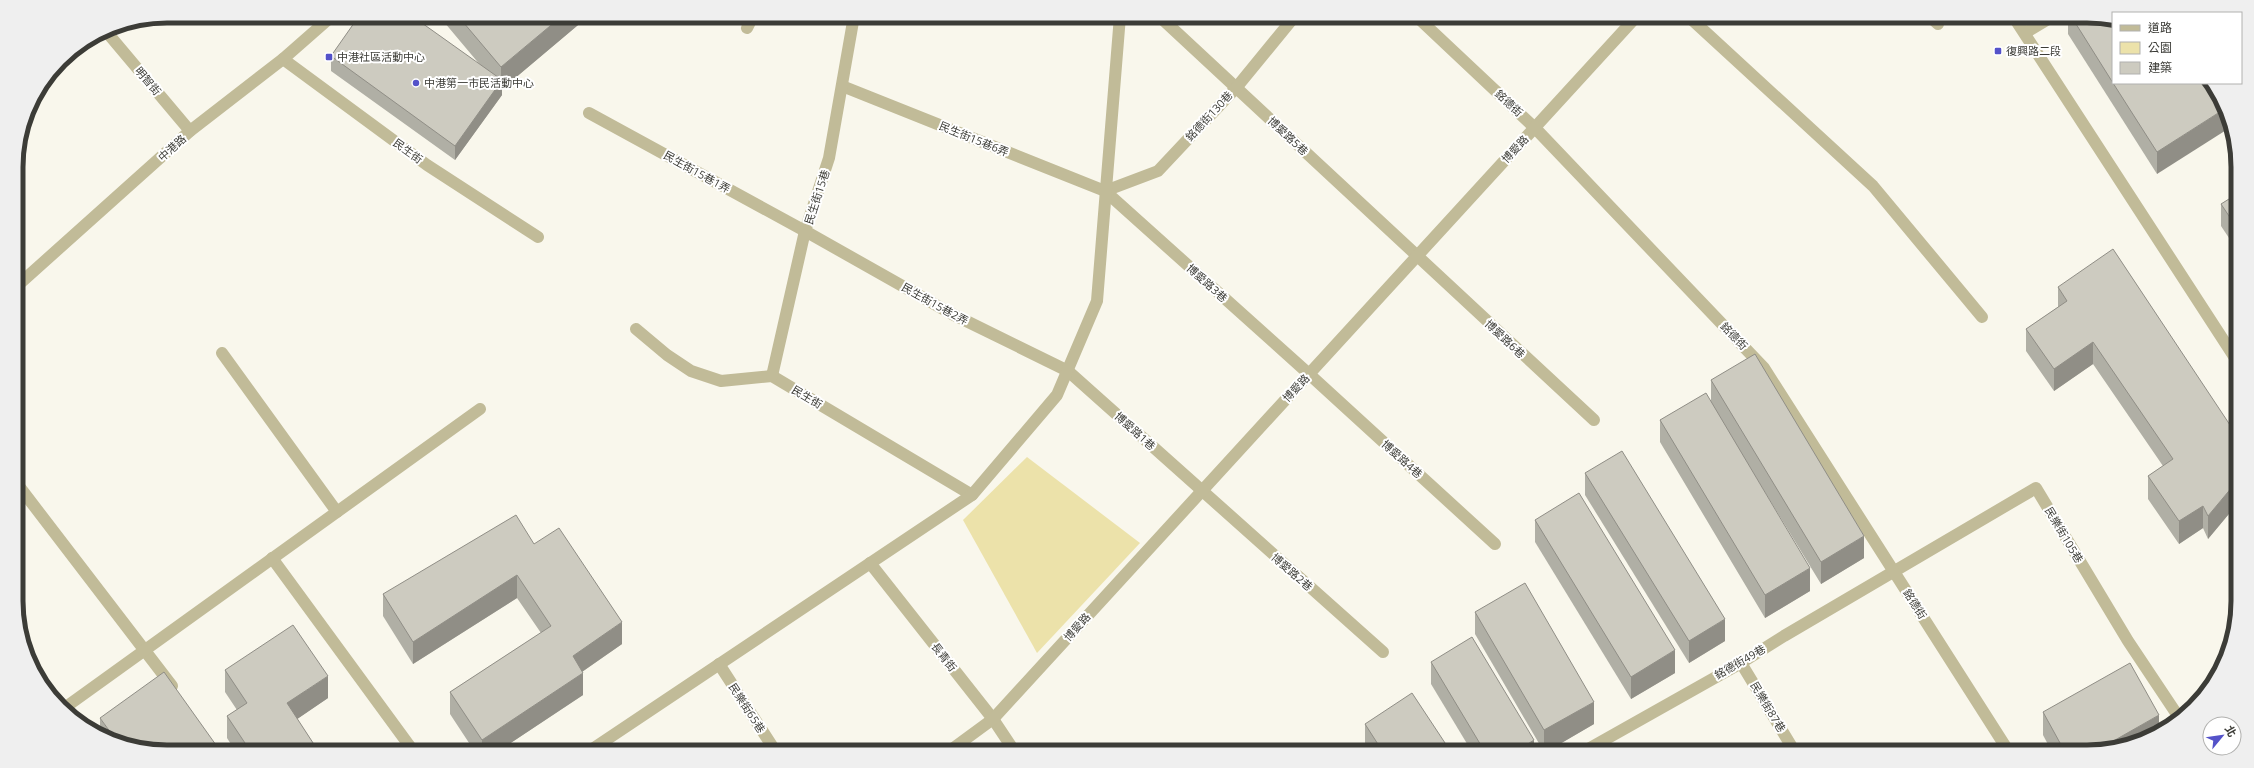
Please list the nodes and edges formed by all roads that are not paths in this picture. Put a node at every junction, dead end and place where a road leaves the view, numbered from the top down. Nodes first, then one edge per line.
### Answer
1 (324, 23) edge
2 (750, 23) edge
3 (853, 23) edge
4 (1119, 23) edge
5 (1166, 23) edge
6 (1289, 23) edge
7 (1423, 23) edge
8 (1631, 23) edge
9 (1696, 23) edge
10 (2018, 23) edge
11 (2041, 23) edge
12 (747, 28) dead end
13 (2025, 33) junction
14 (109, 35) edge
15 (283, 59) junction
16 (842, 86) junction
17 (1236, 88) junction
18 (589, 113) dead end
19 (1535, 128) junction
20 (190, 132) junction
21 (1105, 191) junction
22 (806, 231) junction
23 (538, 237) dead end
24 (1417, 256) junction
25 (23, 280) edge
26 (1982, 316) dead end
27 (636, 329) dead end
28 (2231, 352) edge
29 (222, 353) dead end
30 (1068, 370) junction
31 (1309, 374) junction
32 (772, 376) junction
33 (480, 408) dead end
34 (1594, 420) dead end
35 (23, 491) edge
36 (1201, 492) junction
37 (972, 495) junction
38 (337, 512) junction
39 (1495, 544) dead end
40 (272, 558) junction
41 (870, 563) junction
42 (1895, 571) junction
43 (145, 648) junction
44 (1384, 652) dead end
45 (1742, 663) junction
46 (719, 664) junction
47 (177, 694) edge
48 (68, 705) edge
49 (2177, 714) edge
50 (993, 719) junction
51 (409, 745) edge
52 (598, 745) edge
53 (771, 745) edge
54 (958, 745) edge
55 (1011, 745) edge
56 (1596, 745) edge
57 (1791, 745) edge
58 (2005, 745) edge

1 - 15 street, 中港路
2 - 12 street
3 - 16 street, 民生街15巷
4 - 21 street
5 - 17 street, 博愛路5巷
6 - 17 street, 銘德街130巷
7 - 19 street, 銘德街
8 - 19 street, 博愛路
9 - 26 street
10 - 13 street
11 - 13 street
13 - 28 street
14 - 20 street, 明智街
15 - 20 street, 中港路
15 - 23 street, 民生街
16 - 21 street, 民生街15巷6弄
16 - 22 street, 民生街15巷
17 - 21 street, 銘德街130巷
17 - 24 street, 博愛路5巷
18 - 22 street, 民生街15巷1弄
19 - 24 street, 博愛路
19 - 42 street, 銘德街
20 - 25 street, 中港路
21 - 30 street
21 - 31 street, 博愛路3巷
22 - 30 street, 民生街15巷2弄
22 - 32 street, 民生街15巷
24 - 31 street, 博愛路
24 - 34 street, 博愛路6巷
27 - 32 street
29 - 38 street
30 - 36 street, 博愛路1巷
30 - 37 street
31 - 36 street, 博愛路
31 - 39 street, 博愛路4巷
32 - 37 street, 民生街
33 - 38 street
35 - 43 street
36 - 44 street, 博愛路2巷
36 - 50 street, 博愛路
37 - 41 street
38 - 40 street
40 - 43 street
40 - 51 street
41 - 46 street
41 - 50 street, 長青街
42 - 45 street, 銘德街49巷
42 - 49 street, 民樂街105巷
42 - 58 street, 銘德街
43 - 47 street
43 - 48 street
45 - 56 street, 銘德街49巷
45 - 57 street, 民樂街87巷
46 - 52 street
46 - 53 street, 民樂街65巷
50 - 54 street, 博愛路
50 - 55 street, 長青街

